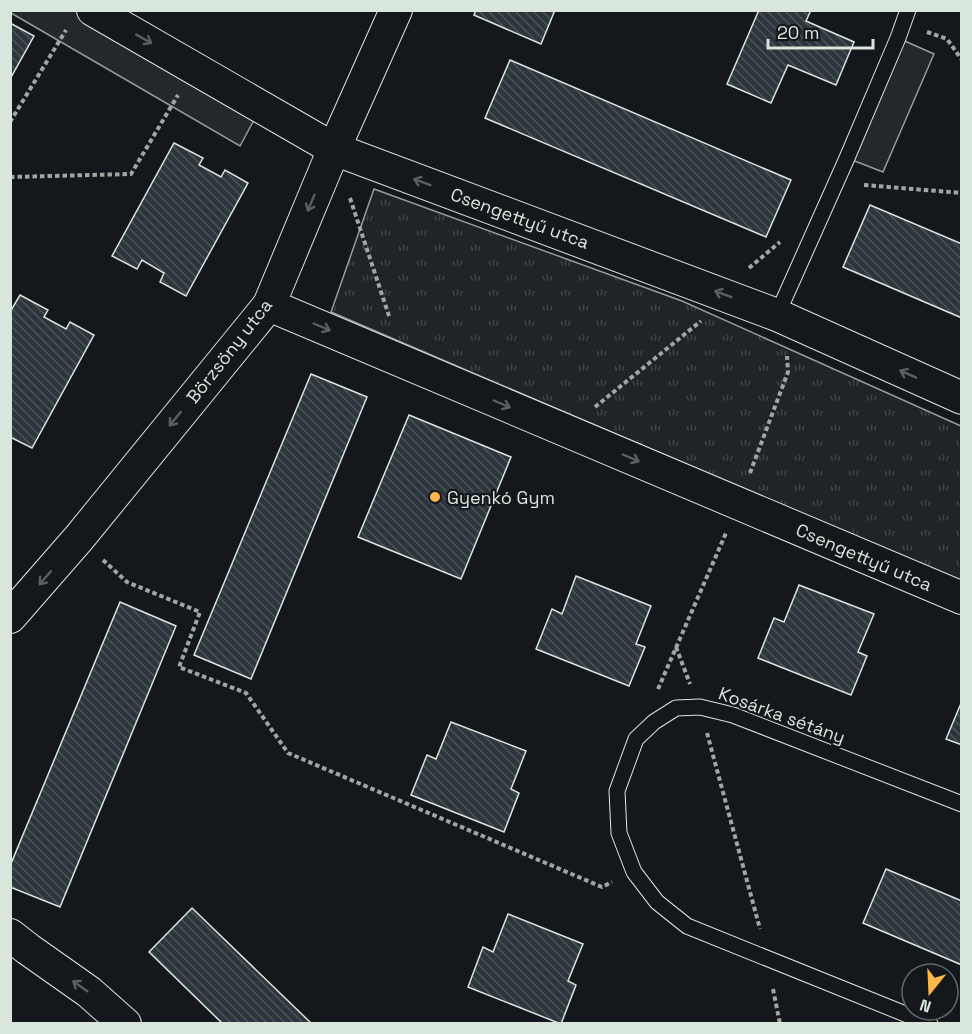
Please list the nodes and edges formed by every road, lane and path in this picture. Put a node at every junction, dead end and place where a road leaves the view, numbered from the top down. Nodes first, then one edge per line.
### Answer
1 (396, 10) edge
2 (82, 16) edge
3 (906, 18) edge
4 (962, 60) edge
5 (194, 68) junction
6 (10, 122) edge
7 (334, 149) junction
8 (10, 177) edge
9 (836, 183) junction
10 (962, 193) edge
11 (782, 241) dead end
12 (719, 293) junction
13 (269, 305) junction
14 (783, 317) junction
15 (404, 362) junction
16 (962, 398) edge
17 (577, 435) junction
18 (738, 504) junction
19 (79, 538) junction
20 (962, 598) edge
21 (10, 617) edge
22 (676, 647) junction
23 (700, 707) junction
24 (636, 740) junction
25 (962, 804) edge
26 (634, 872) junction
27 (10, 935) edge
28 (768, 958) junction
29 (125, 1023) edge
30 (780, 1023) edge
31 (930, 1023) edge

1 - 7 street, Börzsöny utca
2 -> 5 street, Csengettyű utca
2 - 6 path
3 - 4 path
3 - 9 lane
5 - 7 street, Csengettyű utca
5 - 8 path
12 -> 7 street, Csengettyű utca
7 -> 13 street, Börzsöny utca
7 - 15 path
9 - 10 path
9 - 14 lane
11 - 12 path
14 -> 12 street, Csengettyű utca
12 - 17 path
13 -> 15 street, Csengettyű utca
13 -> 19 street, Börzsöny utca
16 -> 14 street, Csengettyű utca
14 - 18 path
15 -> 17 street, Csengettyű utca
17 -> 18 street, Csengettyű utca
18 - 20 street, Csengettyű utca
18 - 22 path
19 -> 21 street, Börzsöny utca
19 - 26 path
22 - 23 path
22 - 24 path
23 - 24 lane, Kosárka sétány
23 - 25 lane, Kosárka sétány
23 - 28 path
24 - 26 lane, Kosárka sétány
26 - 28 lane, Kosárka sétány
29 -> 27 street
28 - 30 path
28 - 31 lane, Kosárka sétány

